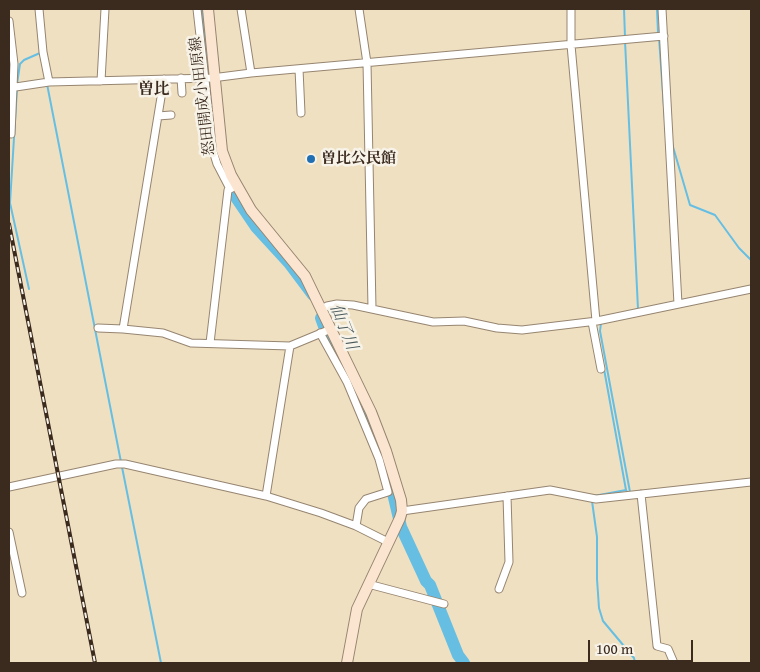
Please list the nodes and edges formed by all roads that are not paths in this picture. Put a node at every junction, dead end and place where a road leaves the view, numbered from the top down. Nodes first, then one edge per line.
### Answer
1 (40, 9) edge
2 (105, 9) edge
3 (197, 9) edge
4 (208, 9) edge
5 (241, 9) edge
6 (359, 9) edge
7 (571, 9) edge
8 (662, 9) edge
9 (9, 21) edge
10 (664, 36) junction
11 (570, 45) junction
12 (368, 63) junction
13 (299, 68) junction
14 (251, 73) junction
15 (181, 78) junction
16 (210, 78) junction
17 (164, 80) junction
18 (101, 81) junction
19 (49, 82) junction
20 (10, 88) edge
21 (182, 94) dead end
22 (301, 113) dead end
23 (172, 115) dead end
24 (158, 116) junction
25 (11, 134) dead end
26 (233, 188) junction
27 (751, 289) edge
28 (678, 304) junction
29 (372, 308) junction
30 (321, 310) junction
31 (595, 321) junction
32 (98, 328) dead end
33 (330, 329) junction
34 (123, 330) junction
35 (320, 333) junction
36 (210, 343) junction
37 (290, 346) junction
38 (601, 369) dead end
39 (751, 482) edge
40 (9, 487) edge
41 (642, 494) junction
42 (266, 496) junction
43 (508, 496) junction
44 (402, 511) junction
45 (356, 526) junction
46 (9, 532) edge
47 (388, 542) junction
48 (368, 584) junction
49 (499, 589) dead end
50 (22, 593) dead end
51 (444, 604) dead end
52 (347, 663) edge
53 (674, 663) edge

1 - 19 street
2 - 18 street
3 - 16 street
4 - 16 main road, 怒田開成小田原線
5 - 14 street
6 - 12 street
7 - 11 street
8 - 10 street
9 - 20 street
10 - 11 street
10 - 28 street
11 - 12 street
11 - 31 street
12 - 13 street
12 - 29 street
13 - 14 street
13 - 22 street
14 - 16 street
15 - 16 street
15 - 17 street
15 - 21 street
16 - 26 main road, 怒田開成小田原線
17 - 18 street
17 - 24 street
18 - 19 street
19 - 20 street
20 - 25 street
23 - 24 street
24 - 34 street
26 - 30 main road, 怒田開成小田原線
26 - 36 street
27 - 28 street
28 - 31 street
29 - 30 street
29 - 31 street
30 - 33 main road, 怒田開成小田原線
31 - 38 street
32 - 34 street
33 - 35 street
33 - 44 main road, 怒田開成小田原線
34 - 36 street
35 - 37 street
35 - 45 street
36 - 37 street
37 - 42 street
39 - 41 street
40 - 42 street
41 - 43 street
41 - 53 street
42 - 45 street
43 - 44 street
43 - 49 street
44 - 47 main road
45 - 47 street
46 - 50 street
47 - 48 main road
48 - 51 street
48 - 52 main road

